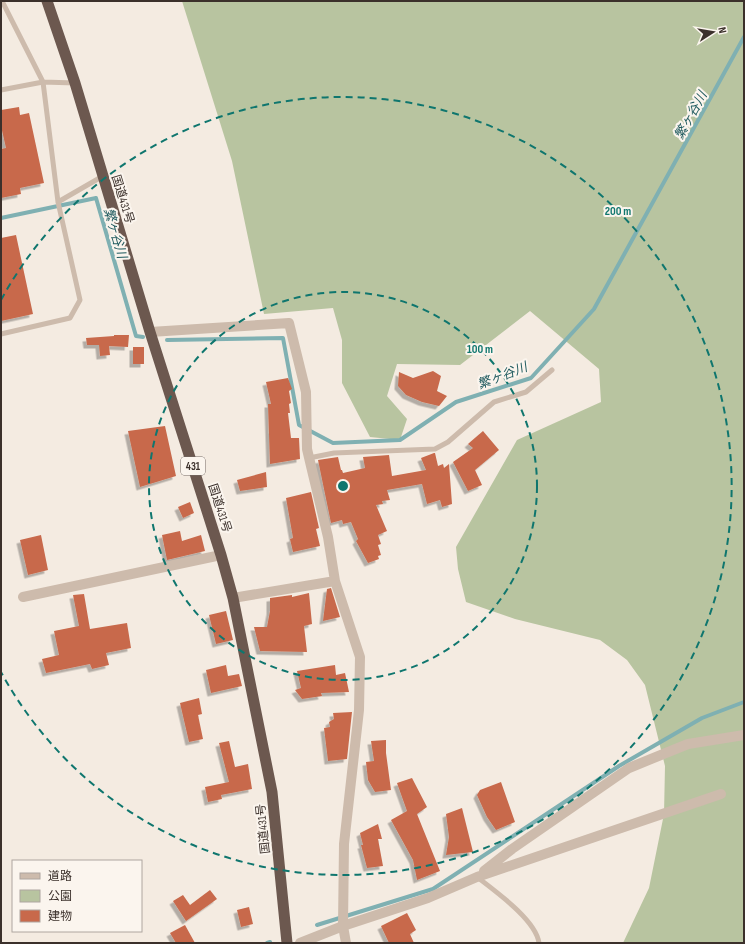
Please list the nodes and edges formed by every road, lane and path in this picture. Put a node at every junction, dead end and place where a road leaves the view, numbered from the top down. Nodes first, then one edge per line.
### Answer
1 (2, 1) edge
2 (47, 1) edge
3 (43, 82) junction
4 (75, 83) junction
5 (1, 90) edge
6 (103, 176) junction
7 (58, 202) junction
8 (150, 332) junction
9 (1, 334) edge
10 (552, 370) dead end
11 (309, 458) junction
12 (221, 555) junction
13 (335, 581) junction
14 (23, 597) dead end
15 (233, 598) junction
16 (744, 735) edge
17 (721, 794) dead end
18 (477, 877) junction
19 (343, 926) junction
20 (287, 943) edge
21 (300, 943) edge
22 (346, 943) edge
23 (539, 943) edge

1 - 3 lane
2 - 4 highway, 国道431号 / 431
3 - 4 lane
3 - 5 lane
3 - 7 lane
4 - 6 highway, 国道431号 / 431
6 - 7 lane
6 - 8 highway, 国道431号 / 431
7 - 9 lane
8 - 11 street
8 - 12 highway, 国道431号 / 431
10 - 11 lane
11 - 13 street
12 - 14 street
12 - 15 highway, 国道431号 / 431
13 - 15 street
13 - 19 street
15 - 20 highway, 国道431号 / 431
16 - 18 street
17 - 18 street
18 - 19 street
18 - 23 lane
19 - 21 street
19 - 22 street

